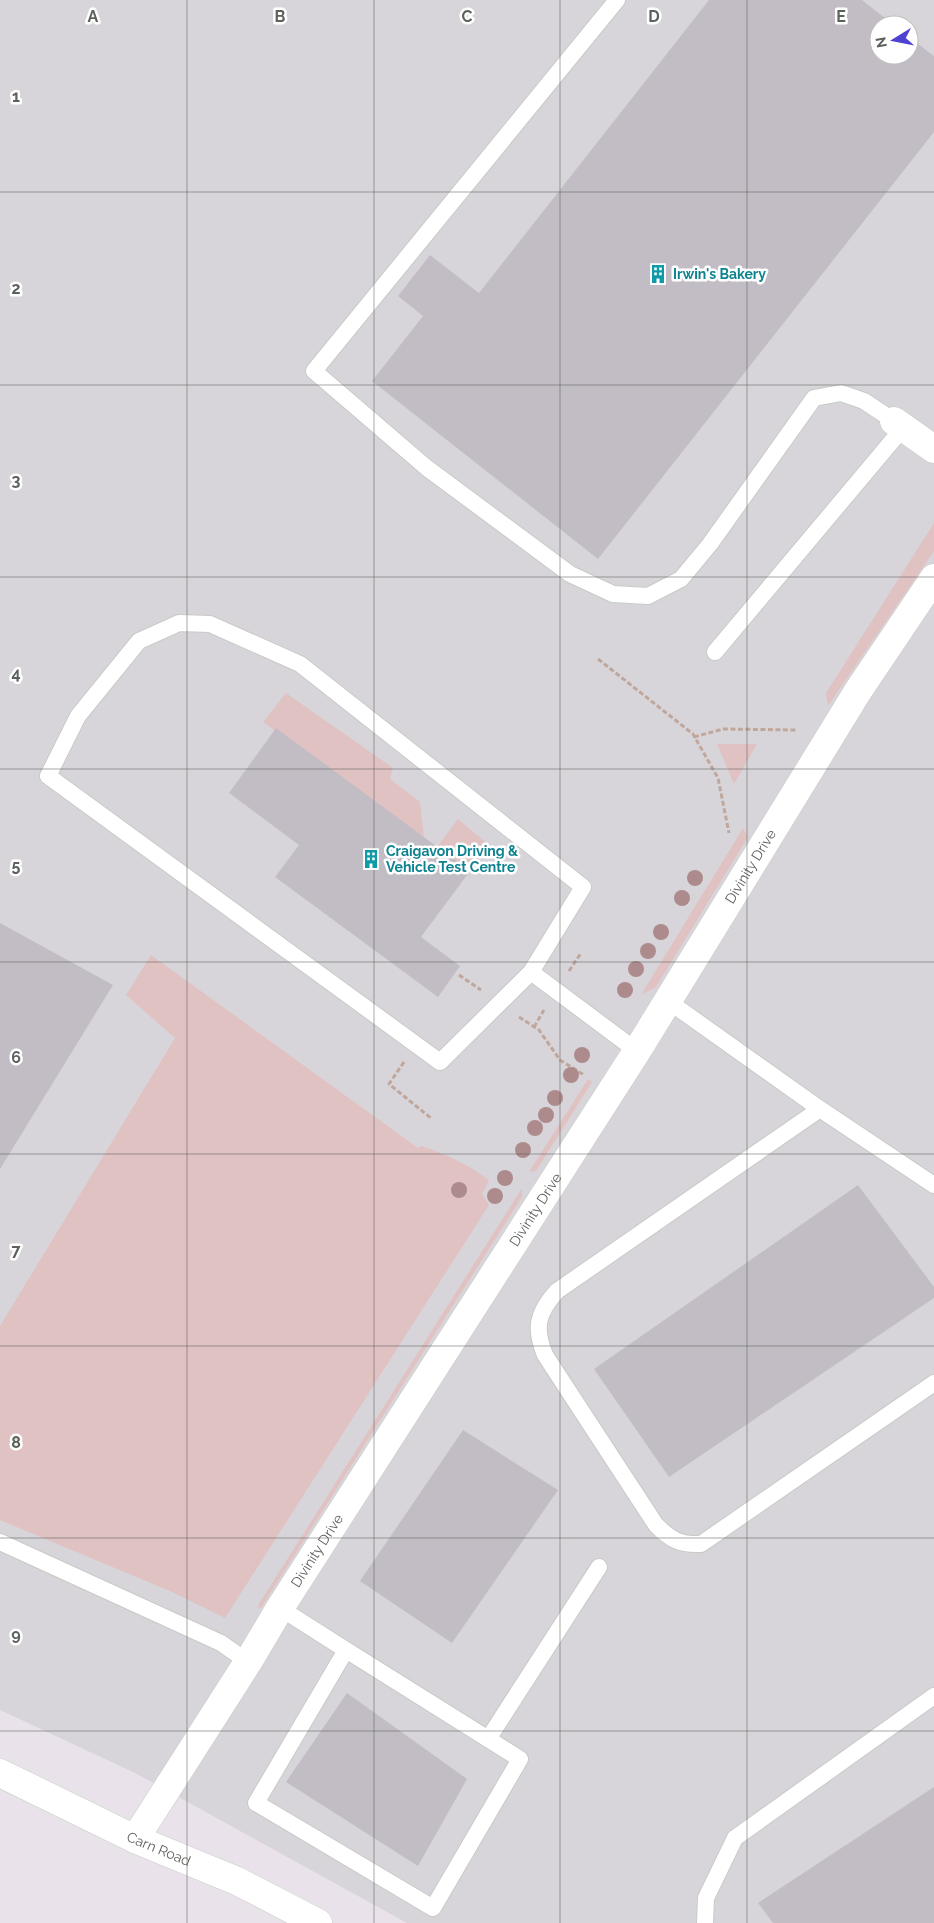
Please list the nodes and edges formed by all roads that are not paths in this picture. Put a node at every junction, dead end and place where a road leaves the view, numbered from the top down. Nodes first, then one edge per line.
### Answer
1 (617, 0) edge
2 (898, 425) junction
3 (934, 449) edge
4 (934, 578) edge
5 (715, 652) dead end
6 (531, 972) junction
7 (668, 1001) junction
8 (637, 1051) junction
9 (820, 1109) junction
10 (934, 1185) edge
11 (934, 1383) edge
12 (0, 1542) edge
13 (599, 1567) dead end
14 (280, 1608) junction
15 (346, 1650) junction
16 (248, 1662) junction
17 (934, 1696) edge
18 (488, 1739) junction
19 (0, 1773) edge
20 (135, 1839) junction
21 (318, 1923) edge
22 (705, 1923) edge

1 - 2 lane
2 - 3 street
2 - 5 lane
4 - 7 street, Divinity Drive
6 - 6 lane
6 - 8 lane
7 - 8 street, Divinity Drive
7 - 9 lane
8 - 14 street, Divinity Drive
9 - 10 lane
9 - 11 lane
12 - 16 lane
13 - 18 lane
14 - 15 lane
14 - 16 street, Divinity Drive
15 - 18 lane
15 - 18 lane
16 - 20 street, Divinity Drive
17 - 22 lane
19 - 20 street, Carn Road
20 - 21 street, Carn Road

